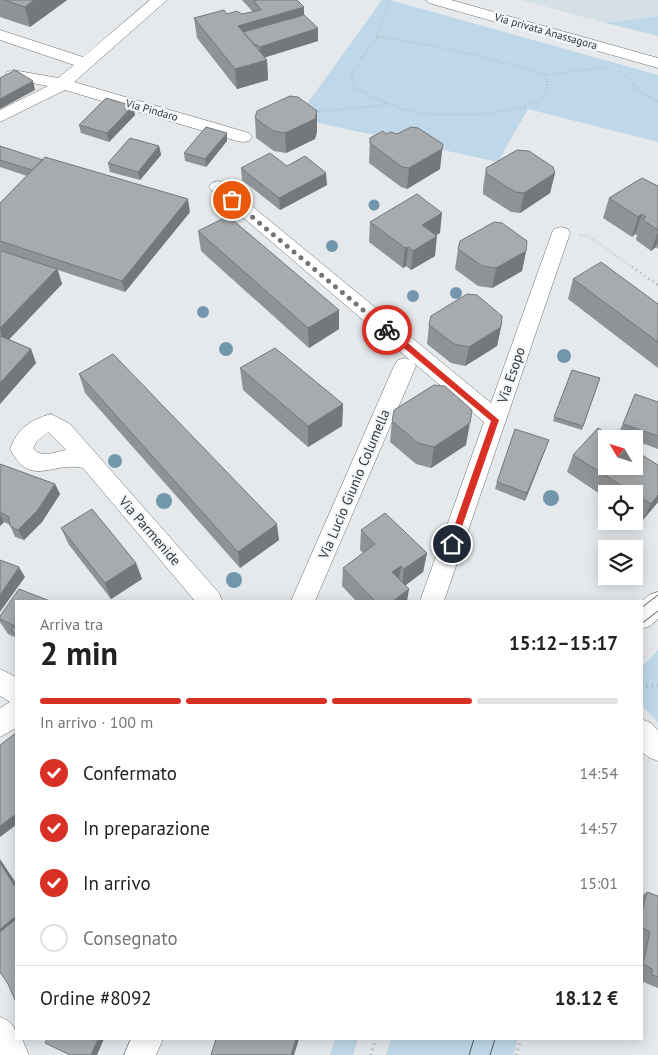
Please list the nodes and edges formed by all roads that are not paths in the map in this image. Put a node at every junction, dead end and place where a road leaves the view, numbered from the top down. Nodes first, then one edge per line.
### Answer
1 (159, 0) edge
2 (434, 0) edge
3 (0, 35) edge
4 (86, 63) junction
5 (658, 63) edge
6 (13, 75) edge
7 (62, 84) junction
8 (0, 118) edge
9 (243, 137) dead end
10 (218, 188) dead end
11 (561, 233) road end
12 (404, 366) dead end
13 (496, 420) junction
14 (90, 461) dead end
15 (658, 595) edge
16 (209, 600) edge
17 (304, 600) edge
18 (432, 600) edge
19 (643, 602) edge
20 (658, 603) edge
21 (643, 616) edge
22 (0, 681) edge
23 (15, 691) edge
24 (15, 713) edge
25 (0, 724) edge
26 (643, 734) edge
27 (658, 748) edge
28 (0, 1033) edge
29 (147, 1040) edge
30 (13, 1055) edge
31 (140, 1055) edge

1 - 4 street
2 - 5 street, Via privata Anassagora
3 - 4 street
4 - 7 street
6 - 7 street, Via Pindaro
7 - 8 street
7 - 9 street, Via Pindaro
10 - 13 street
11 - 13 street, Via Esopo
12 - 17 street, Via Lucio Giunio Columella
13 - 18 street, Via Esopo
14 - 16 street, Via Parmenide
15 - 19 street
20 - 21 street
22 - 23 street
24 - 25 street
26 - 27 street
28 - 30 street
29 - 31 street

